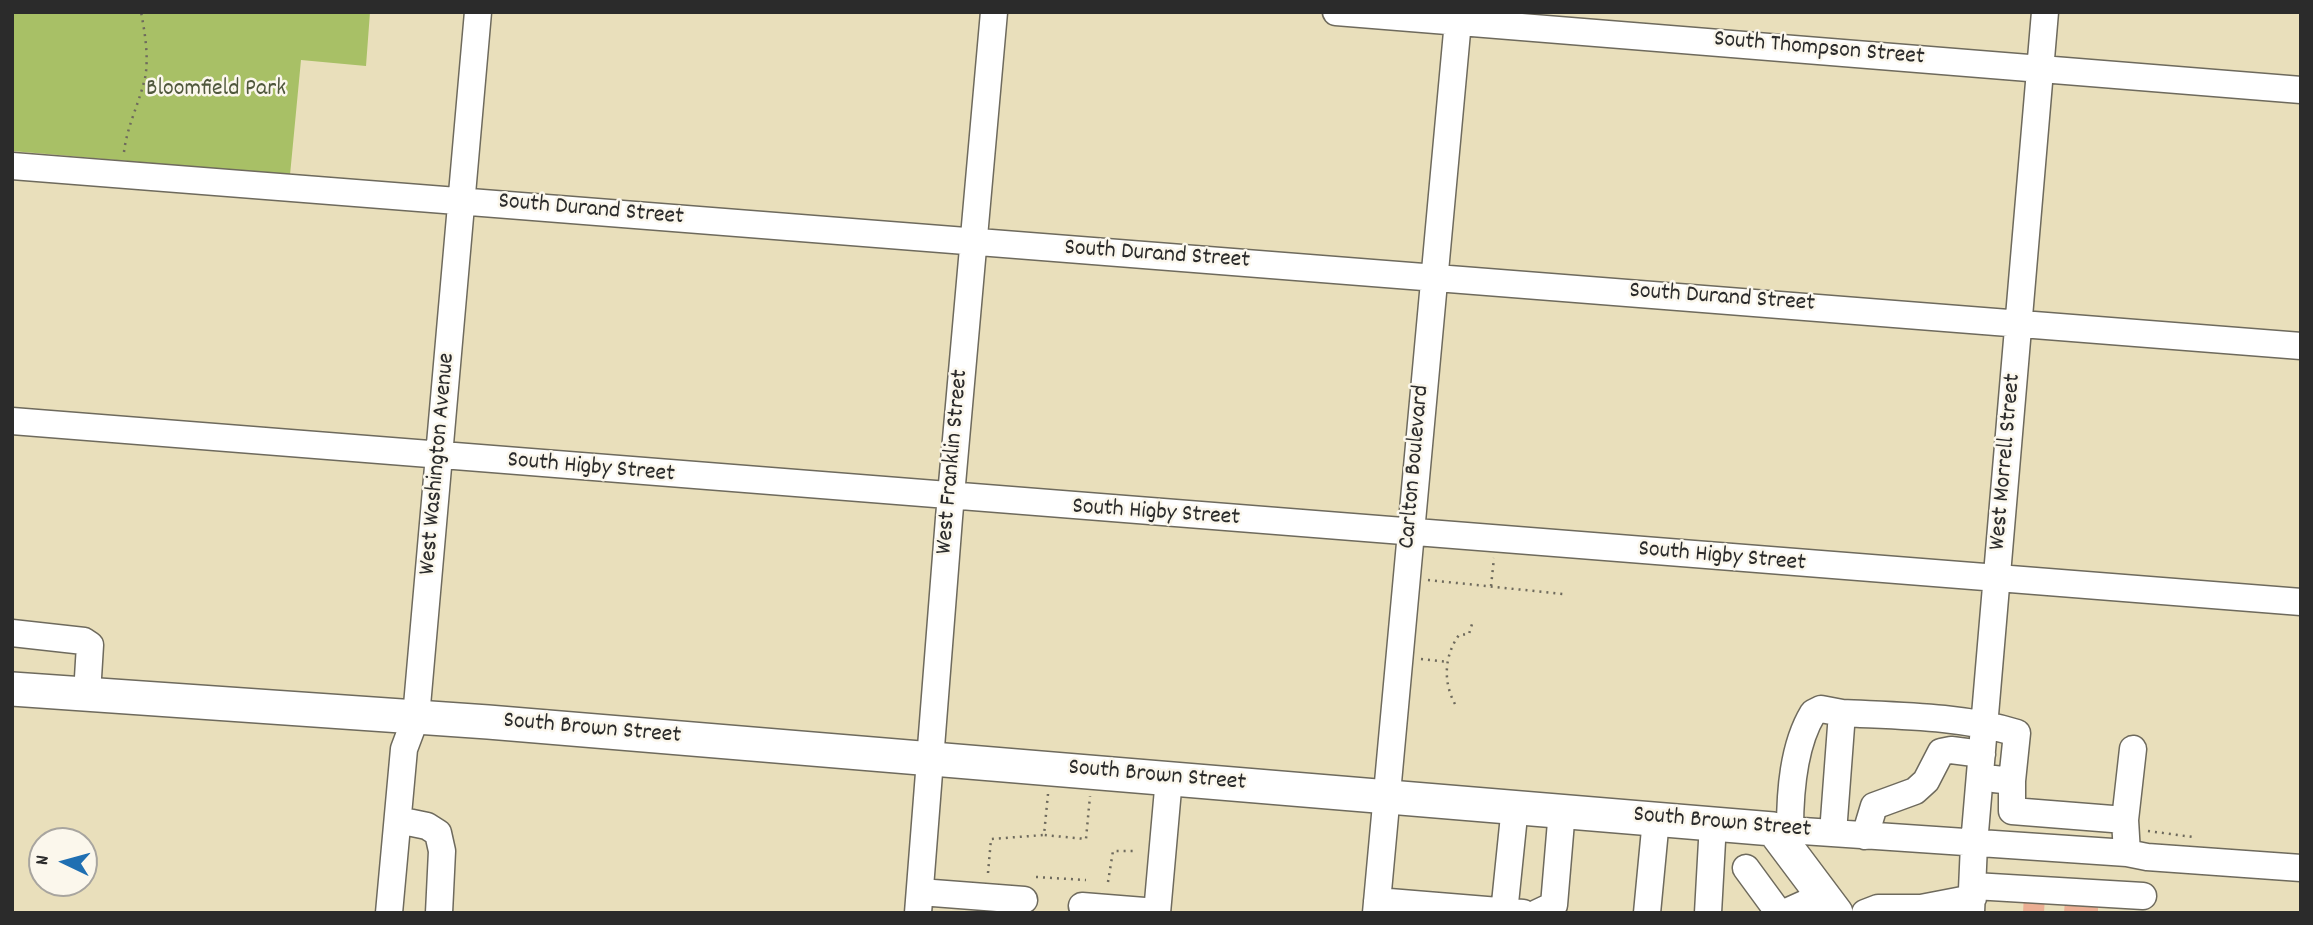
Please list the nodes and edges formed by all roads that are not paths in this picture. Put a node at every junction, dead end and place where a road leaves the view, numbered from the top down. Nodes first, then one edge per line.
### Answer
1 (478, 12) edge
2 (994, 12) edge
3 (1336, 12) edge
4 (2045, 12) edge
5 (1458, 15) edge
6 (2040, 68) junction
7 (2301, 90) edge
8 (12, 166) edge
9 (461, 200) junction
10 (973, 242) junction
11 (1433, 277) junction
12 (2019, 322) junction
13 (2301, 346) edge
14 (12, 421) edge
15 (440, 456) junction
16 (951, 498) junction
17 (1410, 533) junction
18 (1998, 580) junction
19 (2301, 603) edge
20 (12, 633) edge
21 (12, 689) edge
22 (87, 694) junction
23 (1842, 713) junction
24 (416, 717) junction
25 (1945, 719) junction
26 (1985, 724) junction
27 (2133, 749) dead end
28 (1944, 752) junction
29 (932, 758) junction
30 (1981, 766) junction
31 (1169, 778) junction
32 (2012, 781) junction
33 (1388, 796) junction
34 (1515, 806) junction
35 (1562, 810) junction
36 (2021, 812) junction
37 (2084, 817) junction
38 (1656, 819) junction
39 (398, 820) junction
40 (1713, 824) junction
41 (1782, 829) junction
42 (1833, 833) junction
43 (1865, 836) junction
44 (2131, 840) junction
45 (1974, 844) junction
46 (2020, 847) junction
47 (2083, 850) junction
48 (1746, 868) dead end
49 (2301, 868) edge
50 (1030, 888) road end
51 (1084, 893) road end
52 (1973, 899) edge
53 (2009, 901) edge
54 (919, 903) edge
55 (1830, 904) edge
56 (2142, 904) edge
57 (1377, 907) edge
58 (1921, 910) edge
59 (1157, 912) edge
60 (1510, 912) edge
61 (389, 913) edge
62 (439, 913) edge
63 (1537, 913) edge
64 (1647, 913) edge
65 (1708, 913) edge
66 (1779, 913) edge
67 (1784, 913) edge
68 (1865, 913) edge

1 - 9 street, West Washington Avenue
2 - 10 street, West Franklin Street
3 - 5 street, South Thompson Street
4 - 6 street, West Morrell Street
5 - 6 street, South Thompson Street
5 - 11 street, Carlton Boulevard
6 - 7 street, South Thompson Street
6 - 12 street, West Morrell Street
8 - 9 street, South Durand Street
9 - 10 street, South Durand Street
9 - 15 street, West Washington Avenue
10 - 11 street, South Durand Street
10 - 16 street, West Franklin Street
11 - 12 street, South Durand Street
11 - 17 street, Carlton Boulevard
12 - 13 street, South Durand Street
12 - 18 street, West Morrell Street
14 - 15 street, South Higby Street
15 - 16 street, South Higby Street
15 - 24 street, West Washington Avenue
16 - 17 street, South Higby Street
16 - 29 street, West Franklin Street
17 - 18 street, South Higby Street
17 - 33 street, Carlton Boulevard
18 - 19 street, South Higby Street
18 - 26 street, West Morrell Street
20 - 22 street
21 - 22 main road, South Brown Street
22 - 24 main road, South Brown Street
23 - 25 street
23 - 41 street
23 - 42 street
24 - 29 main road, South Brown Street
24 - 39 street, West Washington Avenue
25 - 26 street
25 - 28 street
26 - 30 street, West Morrell Street
26 - 32 street
27 - 44 street
28 - 30 street
28 - 43 street
29 - 31 main road, South Brown Street
29 - 54 street, West Franklin Street
30 - 32 street
30 - 45 street, West Morrell Street
31 - 33 main road, South Brown Street
31 - 59 street
32 - 36 street
33 - 34 main road, South Brown Street
33 - 57 street, Carlton Boulevard
34 - 35 main road, South Brown Street
34 - 60 street
35 - 38 main road, South Brown Street
35 - 63 street
36 - 37 street
36 - 46 street
37 - 44 street
37 - 47 street
38 - 40 main road, South Brown Street
38 - 64 street
39 - 61 street, West Washington Avenue
39 - 62 street
40 - 41 main road, South Brown Street
40 - 65 street
41 - 42 street, South Brown Street
41 - 55 main road
42 - 43 street, South Brown Street
43 - 45 street, South Brown Street
44 - 47 street, South Brown Street
44 - 49 street, South Brown Street
44 - 56 street
45 - 46 street, South Brown Street
45 - 52 street, West Morrell Street
46 - 47 street, South Brown Street
48 - 66 street
50 - 54 street
51 - 59 street
52 - 53 street
52 - 58 street
53 - 56 street
55 - 67 street
57 - 60 street
58 - 68 street

